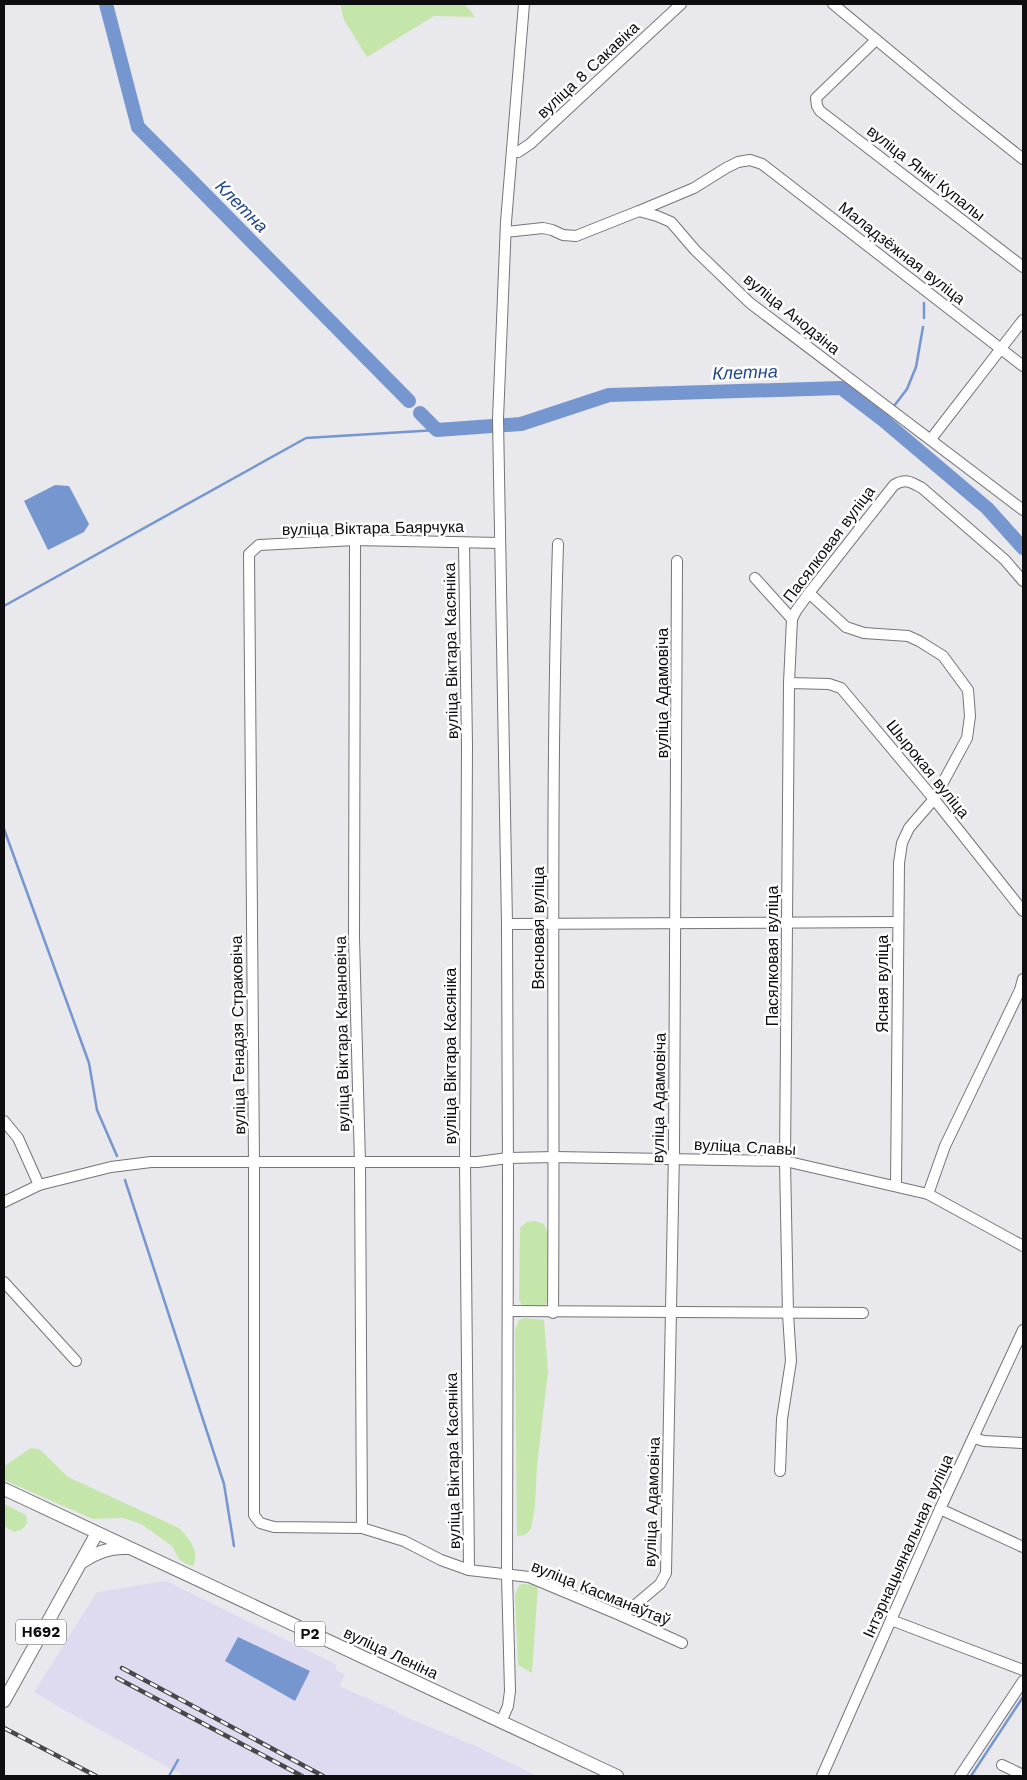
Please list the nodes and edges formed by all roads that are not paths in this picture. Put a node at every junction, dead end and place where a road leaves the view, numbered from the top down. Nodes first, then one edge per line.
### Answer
1 (524, 4) edge
2 (681, 4) edge
3 (833, 4) edge
4 (876, 40) junction
5 (512, 151) junction
6 (1023, 159) edge
7 (639, 212) junction
8 (506, 232) junction
9 (1023, 267) edge
10 (1023, 320) edge
11 (1000, 348) junction
12 (1023, 366) edge
13 (931, 439) junction
14 (1023, 510) edge
15 (355, 540) junction
16 (464, 543) junction
17 (500, 543) junction
18 (558, 544) dead end
19 (249, 554) joint
20 (677, 561) dead end
21 (755, 578) dead end
22 (1023, 581) edge
23 (809, 593) junction
24 (792, 619) junction
25 (789, 683) junction
26 (935, 796) junction
27 (1023, 911) edge
28 (676, 922) junction
29 (787, 922) junction
30 (897, 922) junction
31 (552, 923) junction
32 (507, 924) junction
33 (1023, 979) edge
34 (4, 1121) edge
35 (554, 1157) junction
36 (508, 1158) junction
37 (673, 1159) junction
38 (785, 1161) junction
39 (254, 1162) junction
40 (465, 1162) junction
41 (360, 1163) junction
42 (39, 1185) junction
43 (896, 1186) junction
44 (928, 1194) junction
45 (4, 1202) edge
46 (1023, 1246) edge
47 (4, 1282) edge
48 (508, 1312) junction
49 (671, 1312) junction
50 (553, 1313) junction
51 (863, 1313) dead end
52 (788, 1314) junction
53 (1023, 1330) edge
54 (76, 1361) dead end
55 (974, 1438) junction
56 (1023, 1443) edge
57 (780, 1471) dead end
58 (4, 1489) edge
59 (940, 1509) junction
60 (254, 1515) joint
61 (362, 1528) junction
62 (97, 1534) junction
63 (1023, 1547) edge
64 (130, 1549) junction
65 (80, 1564) junction
66 (469, 1570) junction
67 (507, 1575) junction
68 (622, 1616) junction
69 (891, 1620) junction
70 (682, 1643) dead end
71 (1023, 1670) edge
72 (1023, 1681) edge
73 (4, 1701) edge
74 (501, 1722) junction
75 (1002, 1765) dead end
76 (1023, 1775) edge
77 (617, 1776) edge
78 (822, 1776) edge
79 (960, 1776) edge

1 - 5 street
2 - 5 street, вуліца 8 Сакавіка
3 - 4 street
4 - 6 street
4 - 9 street, вуліца Янкі Купалы
5 - 8 street
7 - 8 street
7 - 11 street, Маладзёжная вуліца
7 - 13 street, вуліца Анодзіна
8 - 17 street
10 - 11 street
11 - 12 street, Маладзёжная вуліца
11 - 13 street
13 - 14 street, вуліца Анодзіна
15 - 16 street, вуліца Віктара Баярчука
15 - 19 street, вуліца Віктара Баярчука
15 - 41 street, вуліца Віктара Канановіча
16 - 17 street, вуліца Віктара Баярчука
16 - 40 street, вуліца Віктара Касяніка
17 - 32 street
18 - 31 street, Вясновая вуліца
19 - 39 street, вуліца Генадзя Страковіча
20 - 28 street, вуліца Адамовіча
21 - 24 street
22 - 23 street, Пасялковая вуліца
23 - 24 street, Пасялковая вуліца
23 - 26 street, Шырокая вуліца
24 - 25 street, Пасялковая вуліца
25 - 26 street, Шырокая вуліца
25 - 29 street, Пасялковая вуліца
26 - 27 street, Шырокая вуліца
26 - 30 street, Ясная вуліца
28 - 29 street
28 - 31 street
28 - 37 street, вуліца Адамовіча
29 - 30 street
29 - 38 street, Пасялковая вуліца
30 - 43 street, Ясная вуліца
31 - 32 street
31 - 35 street, Вясновая вуліца
32 - 36 street
33 - 44 street
34 - 42 street
35 - 36 street, вуліца Славы
35 - 37 street, вуліца Славы
35 - 50 street, Вясновая вуліца
36 - 40 street, вуліца Славы
36 - 48 street
37 - 38 street, вуліца Славы
37 - 49 street, вуліца Адамовіча
38 - 43 street, вуліца Славы
38 - 52 street, Пасялковая вуліца
39 - 41 street, вуліца Славы
39 - 42 street, вуліца Славы
39 - 60 street, вуліца Генадзя Страковіча
40 - 41 street, вуліца Славы
40 - 66 street, вуліца Віктара Касяніка
41 - 61 street, вуліца Віктара Канановіча
42 - 45 street, вуліца Славы
43 - 44 street, вуліца Славы
44 - 46 street, вуліца Славы
47 - 54 street
48 - 50 street
48 - 67 street
49 - 50 street
49 - 52 street
49 - 68 street, вуліца Адамовіча
51 - 52 street
52 - 57 street, Пасялковая вуліца
53 - 55 street, Інтэрнацыянальная вуліца
55 - 56 street
55 - 59 street, Інтэрнацыянальная вуліца
58 - 62 main road, Р2
59 - 63 street
59 - 69 street, Інтэрнацыянальная вуліца
60 - 61 street, вуліца Касманаўтаў
61 - 66 street, вуліца Касманаўтаў
62 - 64 main road, вуліца Леніна / Р2
62 - 65 main road, Н692
64 - 65 main road
64 - 74 main road, вуліца Леніна / Р2
65 - 73 main road, Н692
66 - 67 street, вуліца Касманаўтаў
67 - 68 street, вуліца Касманаўтаў
67 - 74 street
68 - 70 street, вуліца Касманаўтаў
69 - 71 street
69 - 78 street, Інтэрнацыянальная вуліца
72 - 79 street
74 - 77 main road, вуліца Леніна / Р2
75 - 76 street

